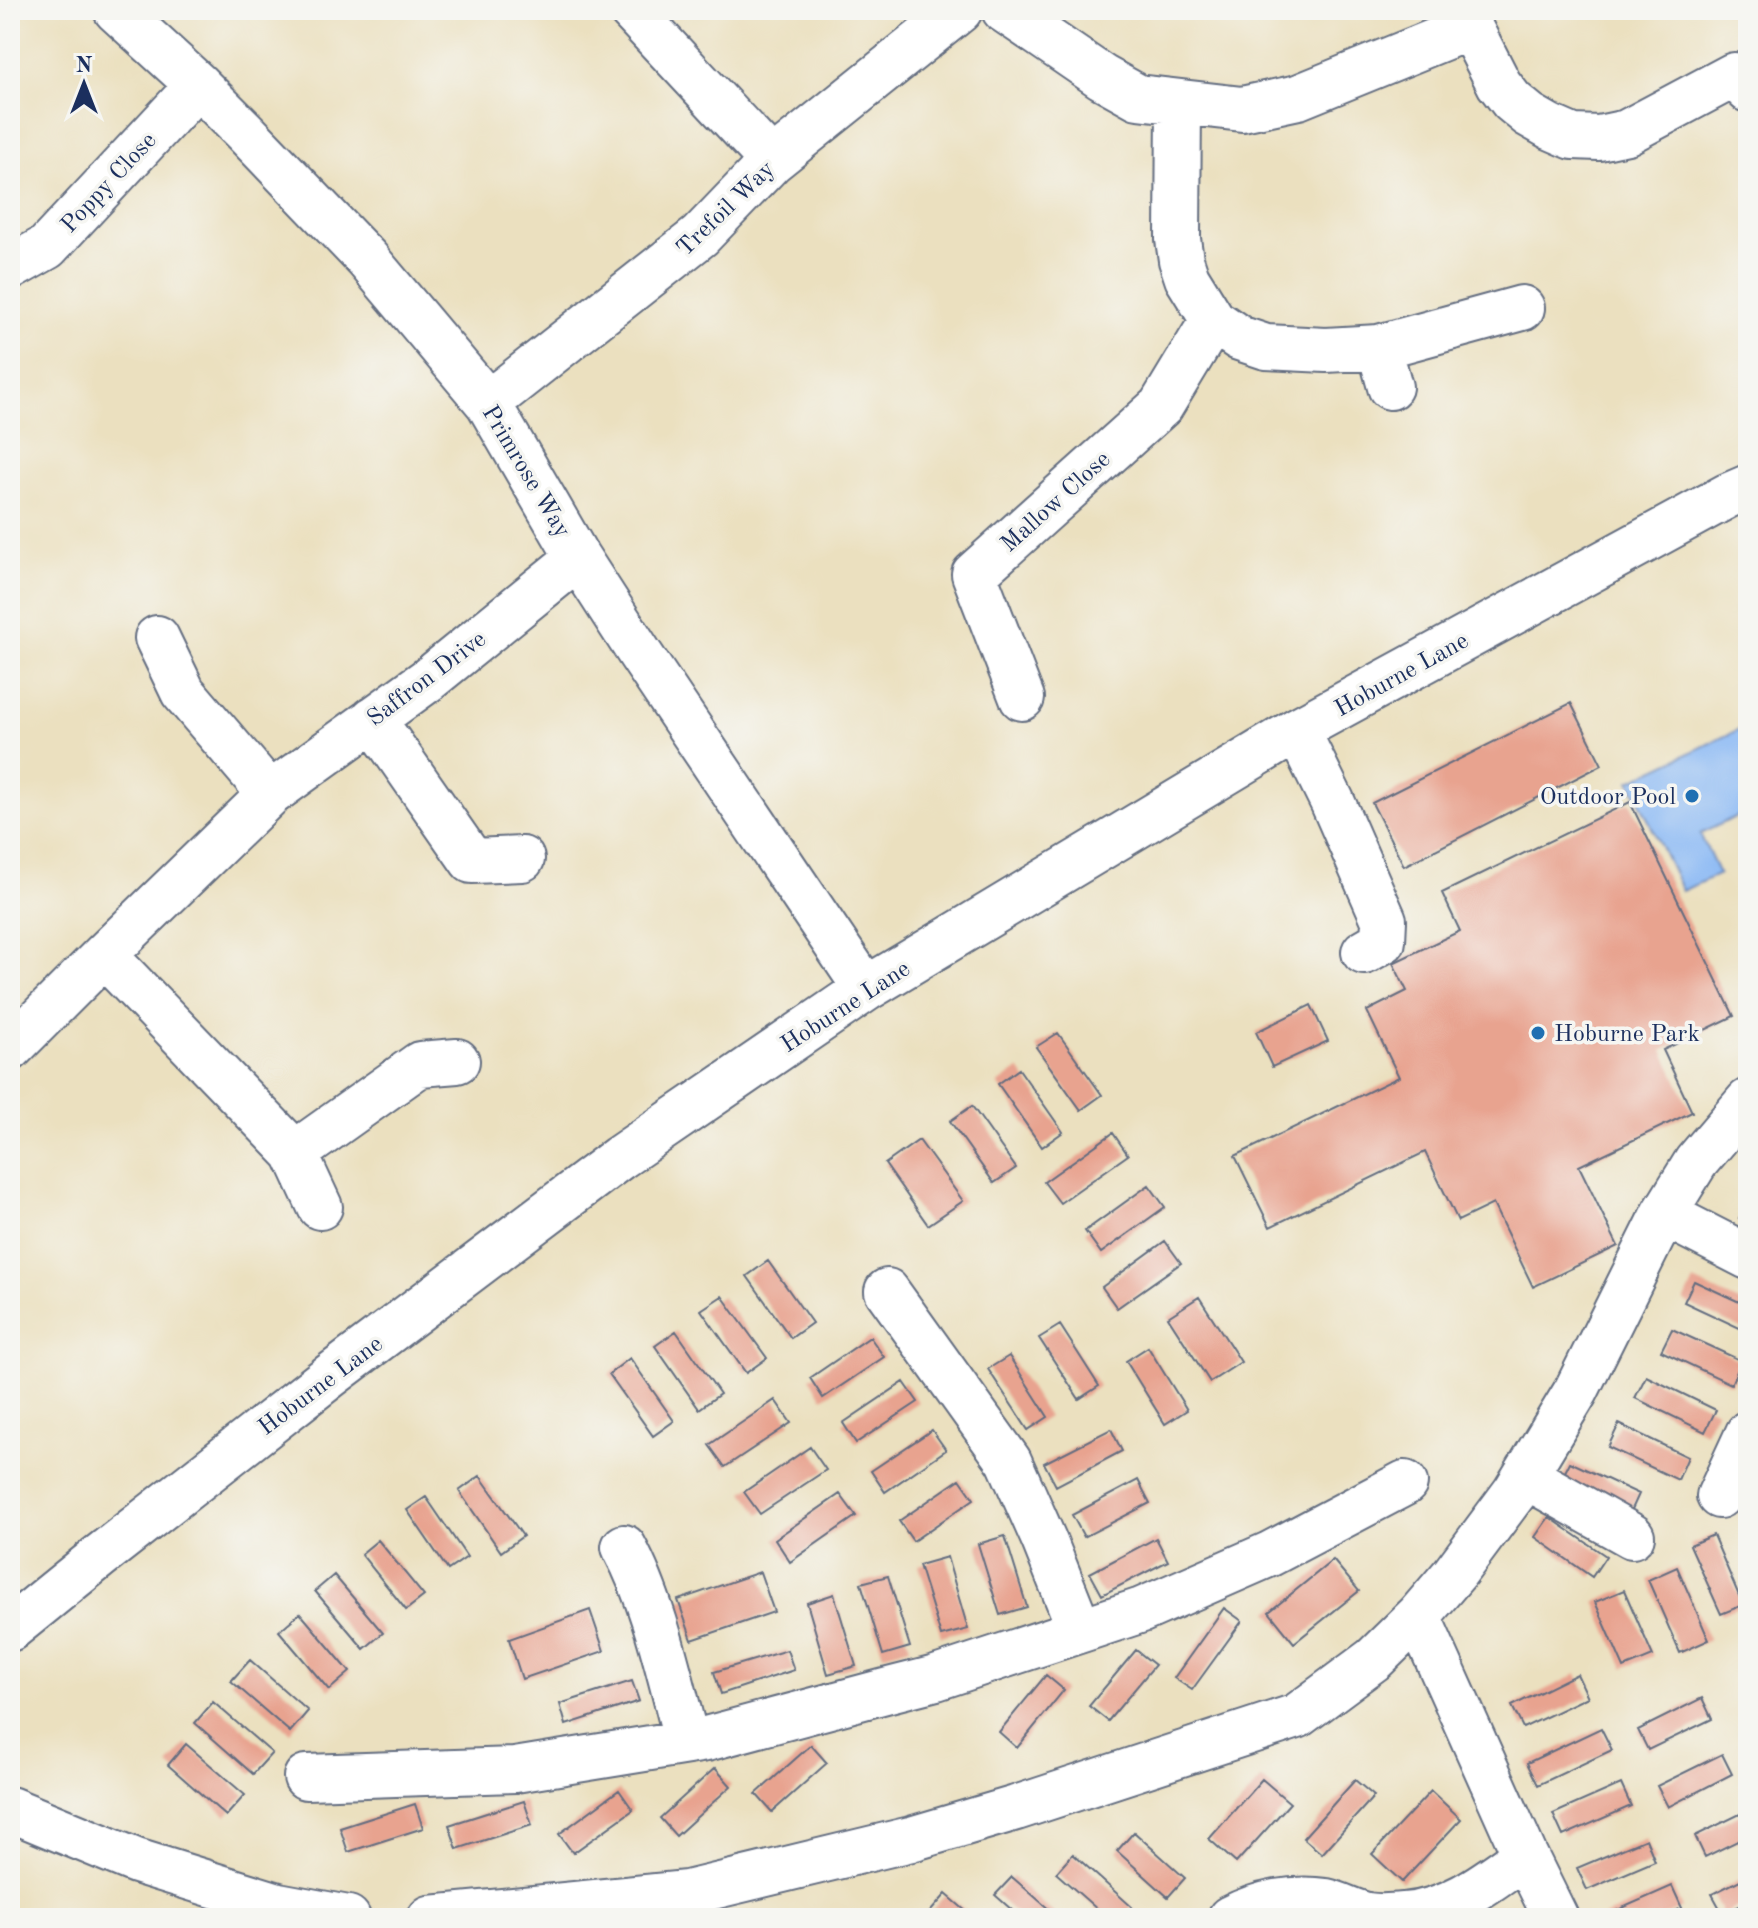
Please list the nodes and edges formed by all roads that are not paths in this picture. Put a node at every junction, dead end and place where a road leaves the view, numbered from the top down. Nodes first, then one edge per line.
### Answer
1 (116, 10) edge
2 (631, 10) edge
3 (960, 10) edge
4 (1004, 10) edge
5 (1468, 19) edge
6 (198, 85) junction
7 (1748, 90) edge
8 (1179, 102) junction
9 (772, 161) junction
10 (10, 268) edge
11 (1522, 308) dead end
12 (1213, 320) junction
13 (488, 403) junction
14 (1748, 487) edge
15 (578, 558) junction
16 (157, 638) dead end
17 (1022, 698) dead end
18 (373, 719) junction
19 (1297, 730) junction
20 (270, 794) junction
21 (522, 859) dead end
22 (1364, 952) dead end
23 (104, 955) junction
24 (866, 989) junction
25 (10, 1049) edge
26 (457, 1061) dead end
27 (1748, 1101) edge
28 (295, 1153) junction
29 (320, 1207) dead end
30 (1664, 1214) junction
31 (1748, 1257) edge
32 (887, 1291) dead end
33 (1748, 1433) edge
34 (1525, 1476) junction
35 (1405, 1483) dead end
36 (1719, 1496) dead end
37 (1632, 1536) dead end
38 (624, 1547) dead end
39 (1418, 1616) junction
40 (10, 1629) edge
41 (1080, 1630) junction
42 (687, 1742) junction
43 (306, 1777) dead end
44 (10, 1809) edge
45 (1525, 1855) junction
46 (1421, 1915) edge
47 (348, 1918) edge
48 (431, 1918) edge
49 (1230, 1918) edge
50 (1556, 1918) edge

1 - 6 street, Primrose Way
2 - 9 street
3 - 9 street, Trefoil Way
4 - 8 street
5 - 7 street
5 - 8 street
6 - 10 street, Poppy Close
6 - 13 street, Primrose Way
8 - 12 street
9 - 13 street, Trefoil Way
11 - 12 street
12 - 17 street, Mallow Close
13 - 15 street, Primrose Way
14 - 19 street, Hoburne Lane
15 - 18 street, Saffron Drive
15 - 24 street, Primrose Way
16 - 20 street
18 - 20 street, Saffron Drive
18 - 21 street
19 - 22 street
19 - 24 street, Hoburne Lane
20 - 23 street, Saffron Drive
23 - 25 street, Saffron Drive
23 - 28 street
24 - 40 street, Hoburne Lane
26 - 28 street
27 - 30 street
28 - 29 street
30 - 31 street
30 - 34 street
32 - 41 street
33 - 36 street
34 - 37 street
34 - 39 street
35 - 41 street
38 - 42 street
39 - 45 street
39 - 48 street
41 - 42 street
42 - 43 street
44 - 47 street
45 - 46 street
45 - 50 street
46 - 49 street

